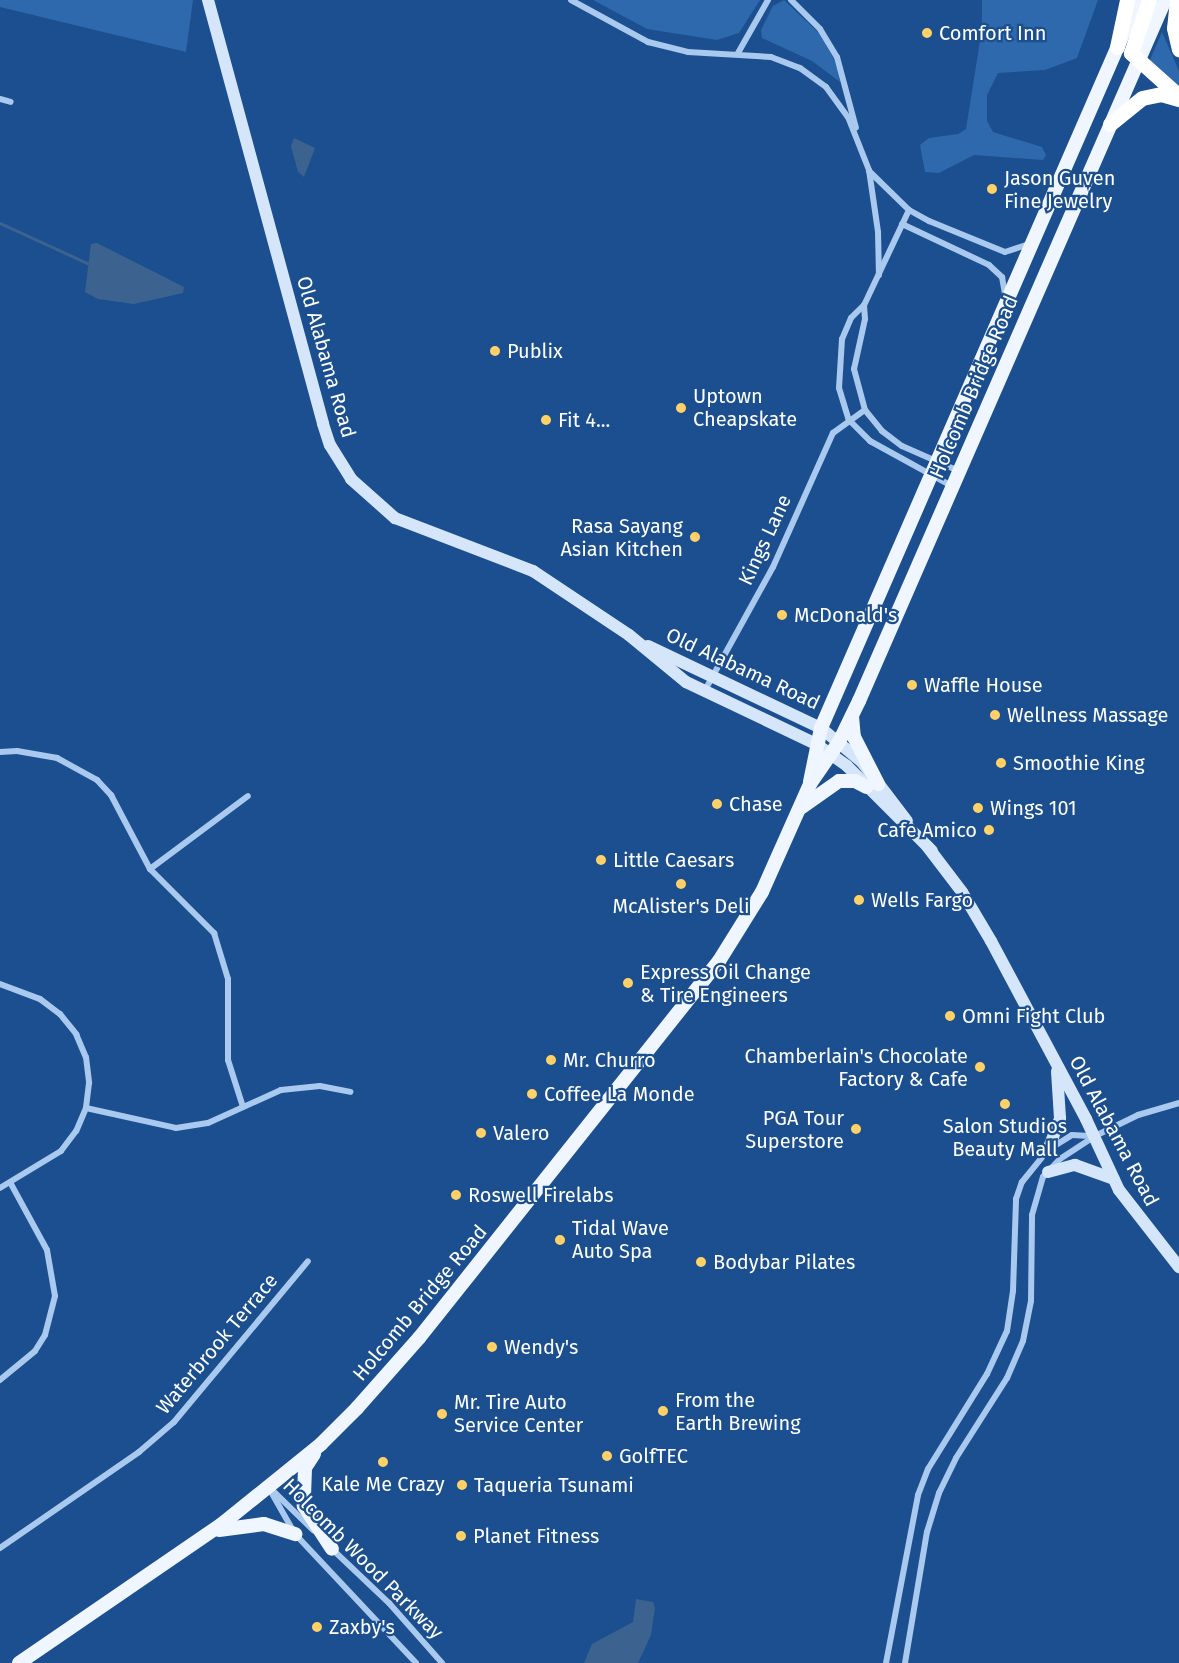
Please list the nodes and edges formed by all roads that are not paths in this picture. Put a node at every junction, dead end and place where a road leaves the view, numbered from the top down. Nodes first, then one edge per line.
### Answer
1 (208, 0) edge
2 (572, 0) edge
3 (768, 0) edge
4 (791, 0) edge
5 (1127, 0) edge
6 (1138, 0) edge
7 (1149, 0) edge
8 (1166, 0) edge
9 (1177, 0) edge
10 (1117, 47) junction
11 (1179, 49) edge
12 (738, 53) junction
13 (1137, 62) junction
14 (1179, 97) edge
15 (0, 99) edge
16 (11, 102) dead end
17 (1110, 124) junction
18 (857, 137) junction
19 (869, 170) junction
20 (909, 210) junction
21 (902, 224) junction
22 (1032, 242) junction
23 (879, 275) junction
24 (1005, 303) junction
25 (864, 305) junction
26 (866, 410) junction
27 (849, 420) junction
28 (937, 461) junction
29 (959, 471) junction
30 (931, 476) junction
31 (953, 486) junction
32 (629, 635) junction
33 (711, 678) junction
34 (704, 693) junction
35 (852, 716) junction
36 (821, 728) junction
37 (839, 742) junction
38 (816, 744) junction
39 (0, 752) edge
40 (831, 754) junction
41 (810, 784) junction
42 (873, 785) junction
43 (248, 796) dead end
44 (800, 809) junction
45 (150, 869) junction
46 (0, 984) edge
47 (1055, 1061) junction
48 (350, 1092) dead end
49 (1179, 1103) edge
50 (243, 1107) junction
51 (86, 1108) junction
52 (1095, 1136) junction
53 (1048, 1150) junction
54 (1048, 1172) junction
55 (1114, 1179) junction
56 (10, 1182) junction
57 (0, 1188) edge
58 (308, 1261) dead end
59 (1179, 1268) edge
60 (0, 1380) edge
61 (321, 1444) junction
62 (268, 1487) junction
63 (295, 1534) junction
64 (206, 1535) junction
65 (0, 1548) edge
66 (332, 1549) junction
67 (19, 1663) edge
68 (416, 1663) edge
69 (442, 1663) edge
70 (886, 1663) edge
71 (905, 1663) edge

1 - 32 street, Old Alabama Road
2 - 12 street
3 - 12 street
4 - 18 street
5 - 10 highway
6 - 10 main road, Holcomb Bridge Road
7 - 13 highway
8 - 13 main road, Holcomb Bridge Road
9 - 11 highway
10 - 22 main road, Holcomb Bridge Road
12 - 18 street
13 - 14 highway
13 - 17 main road, Holcomb Bridge Road
14 - 17 highway
15 - 16 street
17 - 29 main road, Holcomb Bridge Road
18 - 19 street
19 - 20 street
19 - 23 street
20 - 21 street
20 - 22 street
21 - 23 street
21 - 24 street
22 - 24 main road, Holcomb Bridge Road
23 - 25 street
24 - 28 main road, Holcomb Bridge Road
25 - 26 street
25 - 27 street
26 - 27 street, Kings Lane
26 - 28 street
27 - 30 street
27 - 33 street, Kings Lane
28 - 29 street
28 - 30 main road, Holcomb Bridge Road
29 - 31 main road, Holcomb Bridge Road
30 - 31 street
30 - 36 main road, Holcomb Bridge Road
31 - 35 main road, Holcomb Bridge Road
32 - 33 street, Old Alabama Road
32 - 34 street, Old Alabama Road
33 - 34 street, Kings Lane
33 - 36 street, Old Alabama Road
34 - 38 street, Old Alabama Road
35 - 37 main road, Holcomb Bridge Road
35 - 42 main road
36 - 37 street, Old Alabama Road
36 - 38 main road, Holcomb Bridge Road
37 - 40 main road, Holcomb Bridge Road
37 - 42 street, Old Alabama Road
38 - 40 street, Old Alabama Road
38 - 41 main road, Holcomb Bridge Road
39 - 45 street
40 - 41 main road, Holcomb Bridge Road
40 - 42 street, Old Alabama Road
41 - 44 main road, Holcomb Bridge Road
42 - 44 main road
42 - 47 street, Old Alabama Road
43 - 45 street
44 - 61 main road, Holcomb Bridge Road
45 - 50 street
46 - 51 street
47 - 52 street, Old Alabama Road
47 - 53 street
48 - 50 street
49 - 52 street
50 - 51 street
51 - 56 street
52 - 53 street
52 - 54 street
52 - 55 street, Old Alabama Road
53 - 70 street
54 - 55 street
54 - 71 street
55 - 59 street, Old Alabama Road
56 - 57 street
56 - 60 street
58 - 65 street, Waterbrook Terrace
61 - 62 main road, Holcomb Bridge Road
61 - 66 main road
62 - 63 street, Holcomb Wood Parkway
62 - 64 main road, Holcomb Bridge Road
62 - 66 street, Holcomb Wood Parkway
63 - 64 main road
63 - 68 street, Holcomb Wood Parkway
64 - 67 main road, Holcomb Bridge Road
66 - 69 street, Holcomb Wood Parkway

